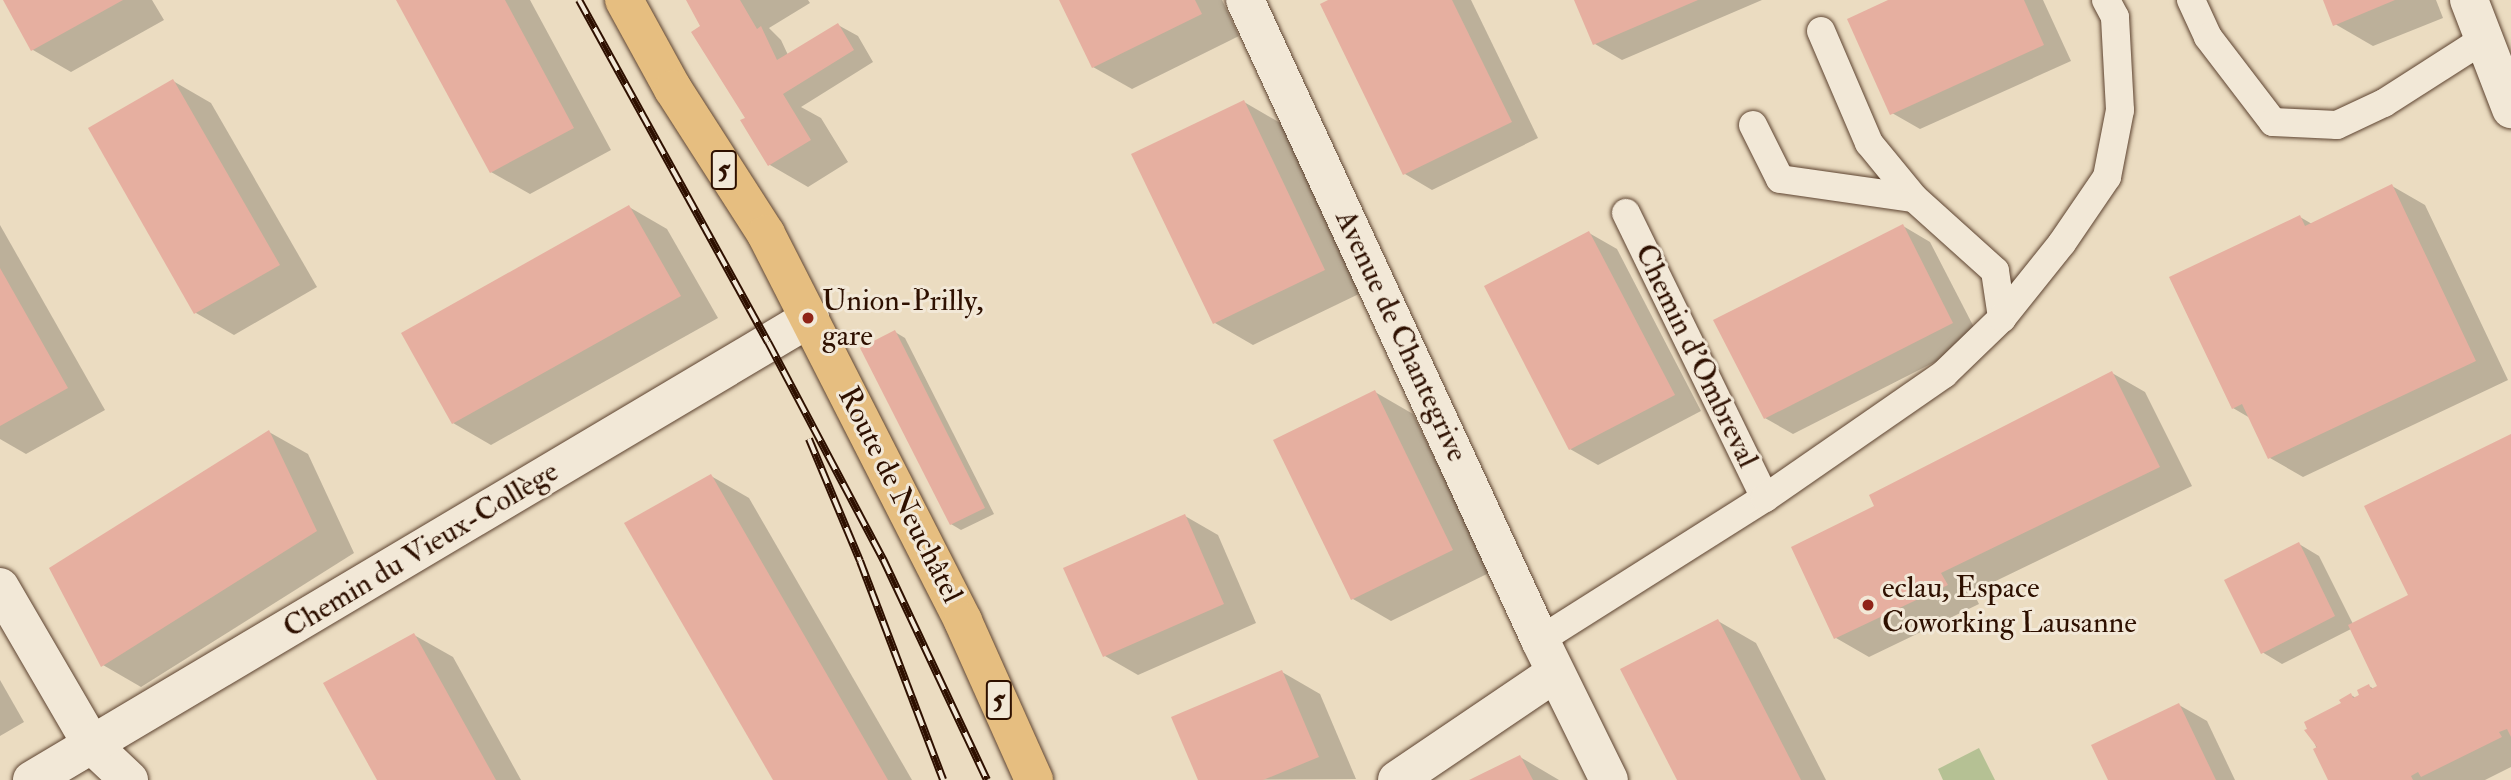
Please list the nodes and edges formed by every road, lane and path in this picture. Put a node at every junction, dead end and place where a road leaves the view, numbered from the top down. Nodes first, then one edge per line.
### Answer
1 (624, 0) edge
2 (1245, 0) edge
3 (2106, 0) edge
4 (2191, 0) edge
5 (2469, 0) edge
6 (1821, 31) dead end
7 (2484, 39) junction
8 (2511, 109) edge
9 (1754, 125) dead end
10 (1914, 198) junction
11 (1626, 214) dead end
12 (810, 318) junction
13 (2002, 318) junction
14 (1765, 498) junction
15 (0, 587) edge
16 (1547, 657) junction
17 (92, 746) junction
18 (32, 780) edge
19 (129, 780) edge
20 (1034, 780) edge
21 (1397, 780) edge
22 (1609, 780) edge

1 - 12 main road, Route de Neuchâtel / 5
2 - 16 street, Avenue de Chantegrive
3 - 13 lane, Chemin d'Ombreval
4 - 7 lane
5 - 7 street
6 - 10 lane
7 - 8 street
9 - 10 lane
10 - 13 lane
11 - 14 lane, Chemin d'Ombreval
12 - 17 street, Chemin du Vieux-Collège
12 - 20 main road, Route de Neuchâtel / 5
13 - 14 lane, Chemin d'Ombreval
14 - 16 lane, Chemin d'Ombreval
15 - 17 street
16 - 21 street, Chemin d'Ombreval
16 - 22 street, Avenue de Chantegrive
17 - 18 street, Chemin du Vieux-Collège
17 - 19 street

